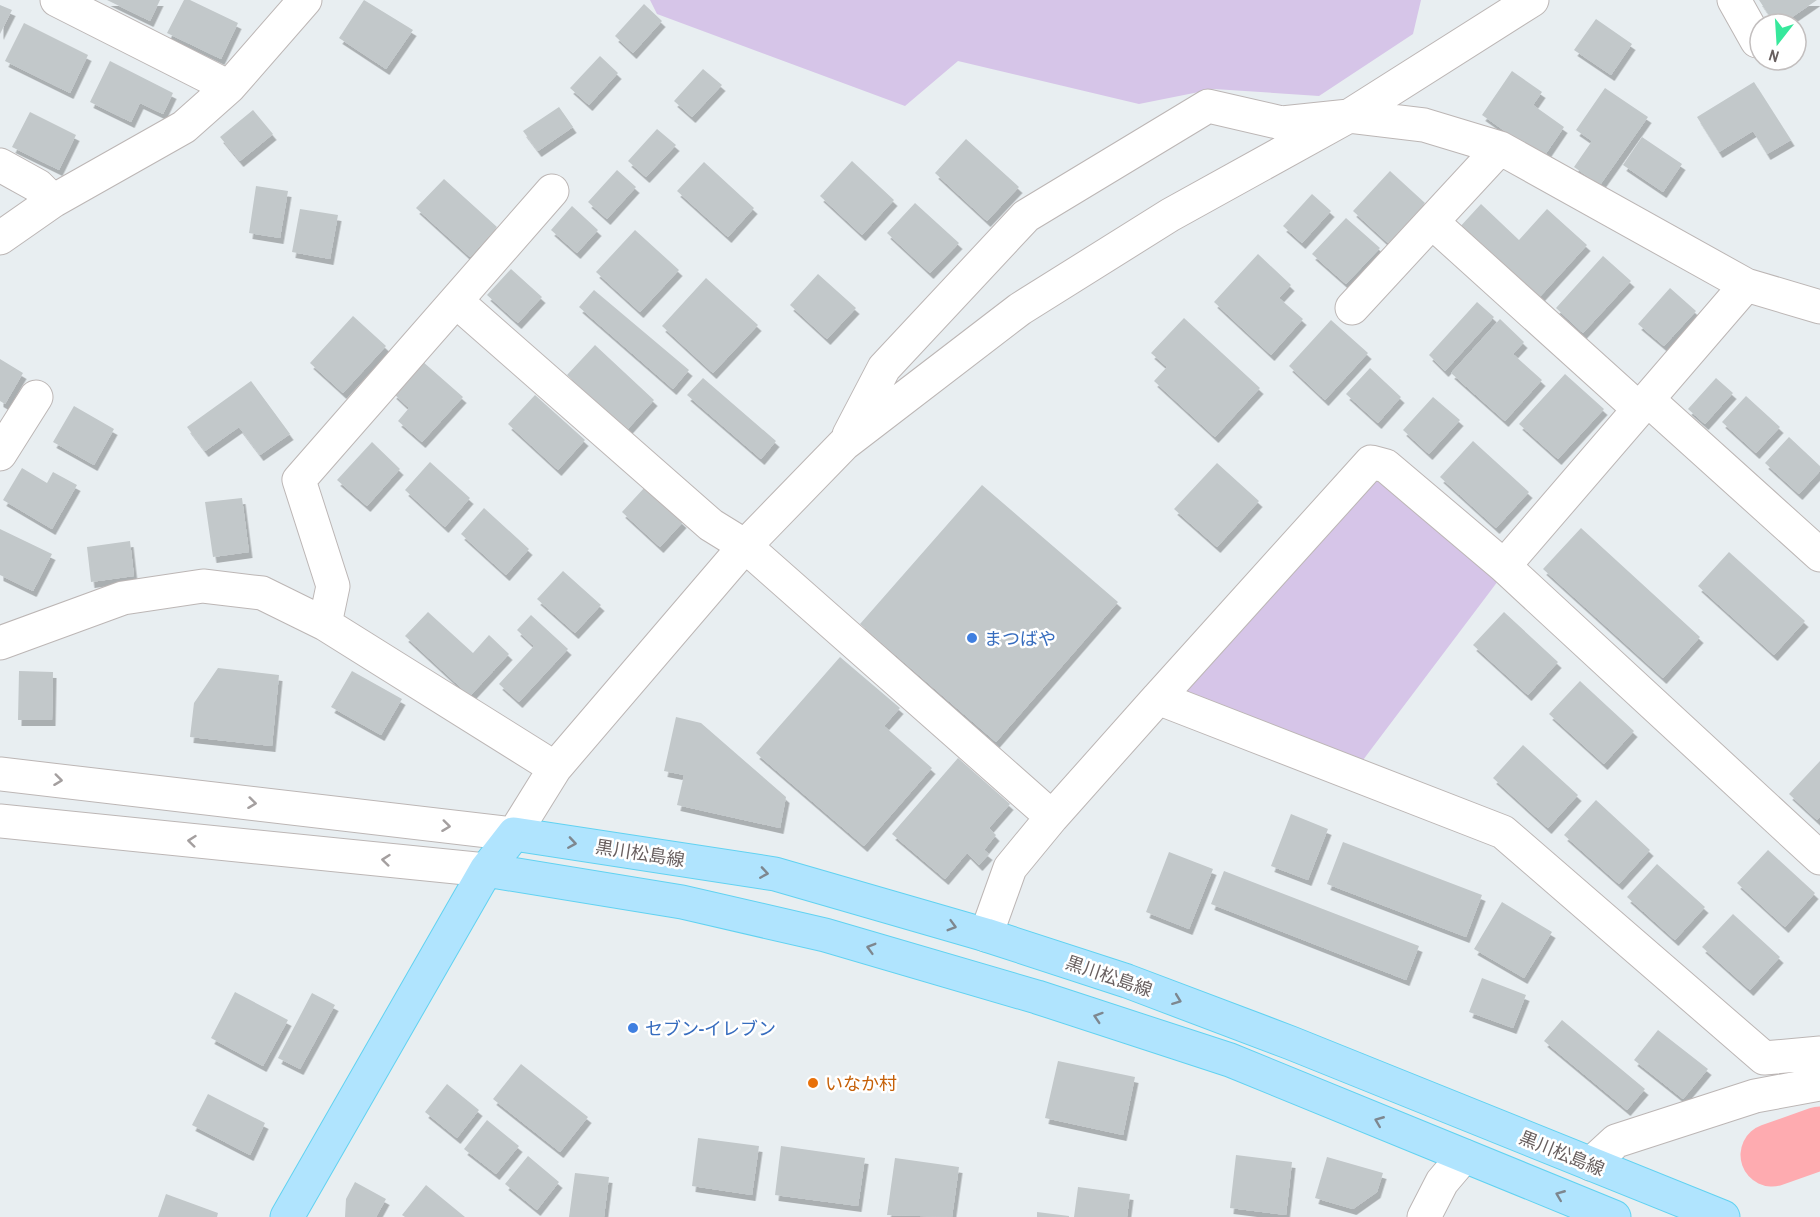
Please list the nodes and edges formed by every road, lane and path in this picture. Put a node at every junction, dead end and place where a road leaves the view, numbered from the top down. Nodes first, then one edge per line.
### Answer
1 (57, 0) edge
2 (304, 0) edge
3 (1532, 0) edge
4 (1734, 0) edge
5 (1748, 25) edge
6 (229, 87) junction
7 (1349, 116) junction
8 (1500, 148) junction
9 (0, 165) edge
10 (552, 191) dead end
11 (53, 201) junction
12 (1432, 222) junction
13 (0, 238) edge
14 (1746, 285) junction
15 (456, 301) junction
16 (1820, 307) edge
17 (1352, 308) dead end
18 (36, 397) dead end
19 (1643, 404) junction
20 (844, 444) junction
21 (0, 454) edge
22 (746, 546) junction
23 (1820, 555) edge
24 (1504, 566) junction
25 (325, 624) junction
26 (0, 643) edge
27 (1158, 698) junction
28 (555, 768) junction
29 (0, 774) edge
30 (1052, 817) junction
31 (0, 822) edge
32 (514, 834) junction
33 (1820, 858) edge
34 (486, 870) junction
35 (986, 935) junction
36 (1820, 1053) edge
37 (1820, 1084) edge
38 (1464, 1156) junction
39 (1591, 1164) junction
40 (287, 1217) edge
41 (1424, 1217) edge
42 (1614, 1217) edge
43 (1723, 1217) edge

1 - 6 street
2 - 6 street
3 - 7 street
4 - 5 street
6 - 11 street
7 - 8 street
7 - 20 street
7 - 20 street
8 - 12 street
8 - 14 street
9 - 11 street
10 - 15 street
11 - 13 street
12 - 17 street
12 - 19 street
14 - 16 street
14 - 19 street
15 - 22 street
15 - 25 street
18 - 21 street
19 - 23 street
19 - 24 street
20 - 22 street
22 - 28 street
22 - 30 street
24 - 27 street
24 - 33 street
25 - 26 street
25 - 28 street
27 - 30 street
27 - 36 street
28 - 32 street
29 -> 32 street
30 - 35 street
34 -> 31 street
32 - 34 main road
32 -> 35 main road, 黒川松島線
38 -> 34 main road
34 - 40 main road
35 -> 39 main road, 黒川松島線
37 - 39 street
38 - 41 street
42 -> 38 main road
39 - 43 main road, 黒川松島線

